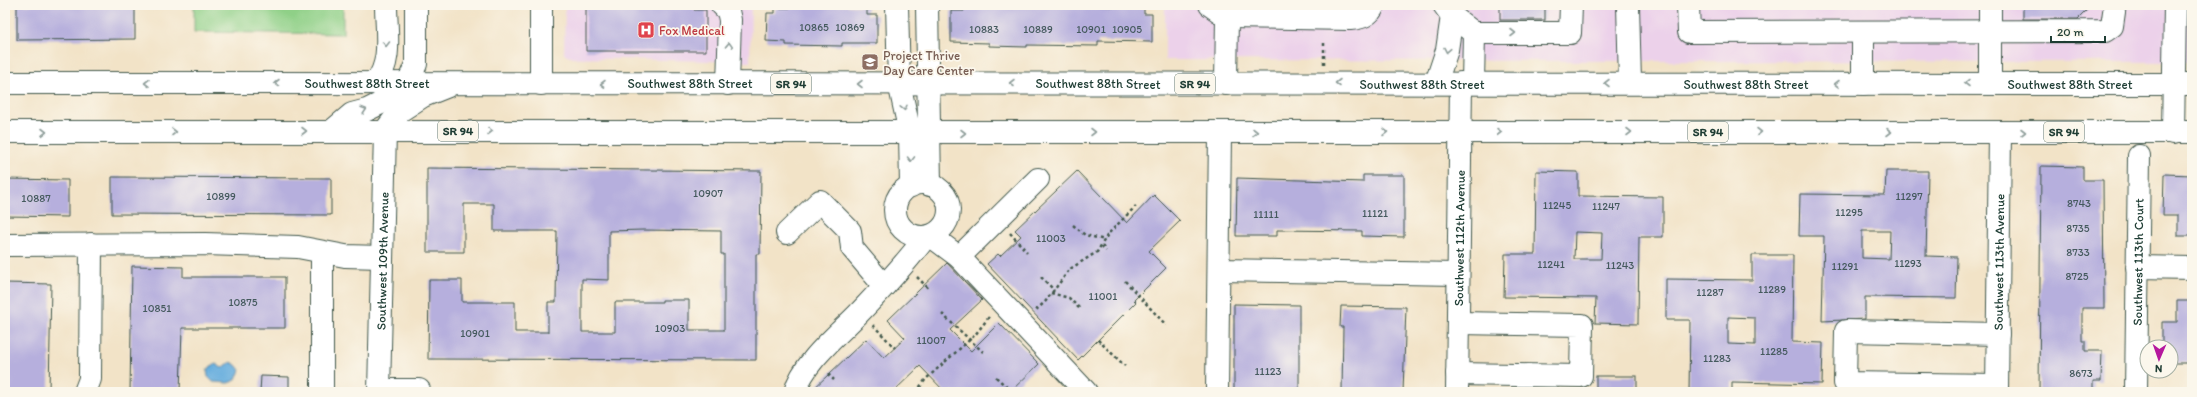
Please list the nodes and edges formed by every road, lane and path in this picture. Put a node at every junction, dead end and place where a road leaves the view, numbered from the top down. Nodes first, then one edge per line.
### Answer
1 (386, 5) edge
2 (416, 5) edge
3 (541, 5) edge
4 (722, 5) edge
5 (1374, 5) edge
6 (1571, 5) edge
7 (1628, 5) edge
8 (1688, 5) edge
9 (1990, 5) edge
10 (2115, 5) edge
11 (2175, 5) edge
12 (1448, 10) edge
13 (1219, 11) edge
14 (897, 12) edge
15 (928, 13) edge
16 (1990, 31) junction
17 (1864, 32) junction
18 (1474, 33) junction
19 (1324, 43) dead end
20 (1324, 64) dead end
21 (5, 83) edge
22 (375, 83) junction
23 (408, 83) junction
24 (456, 83) junction
25 (899, 83) junction
26 (929, 83) junction
27 (1436, 83) junction
28 (1467, 83) junction
29 (1630, 83) junction
30 (1990, 83) junction
31 (541, 84) junction
32 (728, 84) junction
33 (1226, 84) junction
34 (1862, 84) junction
35 (2183, 84) edge
36 (332, 131) junction
37 (384, 131) junction
38 (5, 132) edge
39 (1220, 132) junction
40 (1460, 132) junction
41 (2000, 132) junction
42 (920, 133) junction
43 (2183, 133) edge
44 (2139, 156) dead end
45 (1038, 179) dead end
46 (920, 185) junction
47 (1136, 206) dead end
48 (1073, 225) dead end
49 (1008, 231) dead end
50 (787, 233) dead end
51 (928, 237) junction
52 (1105, 240) junction
53 (91, 244) junction
54 (5, 245) edge
55 (1102, 246) junction
56 (1106, 251) dead end
57 (322, 252) junction
58 (1027, 252) dead end
59 (381, 257) junction
60 (959, 257) junction
61 (2137, 267) junction
62 (2192, 268) edge
63 (1219, 270) junction
64 (1458, 274) junction
65 (916, 275) dead end
66 (1041, 277) dead end
67 (1125, 281) dead end
68 (884, 286) junction
69 (928, 288) dead end
70 (1054, 290) junction
71 (1051, 293) junction
72 (1080, 309) dead end
73 (1032, 313) dead end
74 (942, 314) dead end
75 (991, 314) dead end
76 (869, 320) dead end
77 (1458, 323) junction
78 (1166, 325) dead end
79 (1998, 334) junction
80 (970, 338) junction
81 (1098, 340) dead end
82 (895, 348) dead end
83 (983, 352) dead end
84 (1125, 366) dead end
85 (996, 377) dead end
86 (1457, 383) edge
87 (1997, 389) edge
88 (419, 390) dead end
89 (380, 391) edge
90 (918, 391) edge
91 (85, 392) edge
92 (322, 392) edge
93 (795, 392) edge
94 (1012, 392) edge
95 (1086, 392) edge
96 (1217, 392) edge
97 (2136, 392) edge

1 -> 22 main road
2 - 23 main road
3 - 31 main road
32 -> 4 main road
5 - 13 main road
18 -> 6 main road
7 - 29 main road
8 - 17 main road
9 - 16 main road
10 - 16 main road
11 - 35 main road
12 - 18 main road
12 -> 27 main road
13 - 33 main road
14 - 15 main road
14 - 25 main road
15 - 26 main road
16 - 17 main road
16 - 30 main road
17 - 34 main road
18 - 28 main road, Southwest 112th Avenue
19 - 20 path
22 -> 21 main road, Southwest 88th Street / SR 94
22 - 23 main road, Southwest 88th Street / SR 94
23 - 24 main road, Southwest 88th Street / SR 94
36 -> 23 main road
24 - 31 main road, Southwest 88th Street / SR 94
24 - 37 main road
25 - 26 main road, Southwest 88th Street / SR 94
25 -> 32 main road, Southwest 88th Street / SR 94
25 -> 42 main road
33 -> 26 main road, Southwest 88th Street / SR 94
26 - 42 main road
27 - 28 main road, Southwest 88th Street / SR 94
27 -> 33 main road, Southwest 88th Street / SR 94
29 -> 28 main road, Southwest 88th Street / SR 94
28 - 40 main road, Southwest 112th Avenue
34 -> 29 main road, Southwest 88th Street / SR 94
30 -> 34 main road, Southwest 88th Street / SR 94
30 - 35 main road, Southwest 88th Street / SR 94
32 -> 31 main road, Southwest 88th Street / SR 94
35 - 43 main road
36 - 37 main road, SR 94
38 -> 36 main road, SR 94
37 -> 42 main road, SR 94
37 - 59 main road, Southwest 109th Avenue
39 -> 40 main road, SR 94
42 -> 39 main road, SR 94
39 - 63 main road
40 -> 41 main road, SR 94
40 - 64 main road, Southwest 112th Avenue
41 -> 43 main road, SR 94
41 - 79 main road, Southwest 113th Avenue
42 - 46 main road
44 - 61 main road, Southwest 113th Court
45 - 60 main road
46 - 51 main road
46 - 51 main road
47 - 52 path
48 - 52 path
49 - 58 path
50 - 68 main road
51 - 60 main road
51 - 68 main road
52 - 55 path
53 - 54 main road
53 - 57 main road
53 - 91 main road
55 - 56 path
55 - 70 path
57 - 59 main road
57 - 92 main road
59 - 89 main road, Southwest 109th Avenue
60 - 95 main road
61 - 62 main road
61 - 97 main road, Southwest 113th Court
63 - 64 main road
63 - 96 main road
64 - 77 main road, Southwest 112th Avenue
65 - 69 path
66 - 70 path
67 - 78 path
68 - 93 main road
70 - 71 path
71 - 72 path
71 - 73 path
74 - 80 path
75 - 80 path
76 - 82 path
77 - 86 main road, Southwest 112th Avenue
77 - 86 main road
79 - 87 main road, Southwest 113th Avenue
79 - 87 main road
80 - 83 path
80 - 90 path
81 - 84 path
85 - 94 path
88 - 89 main road

